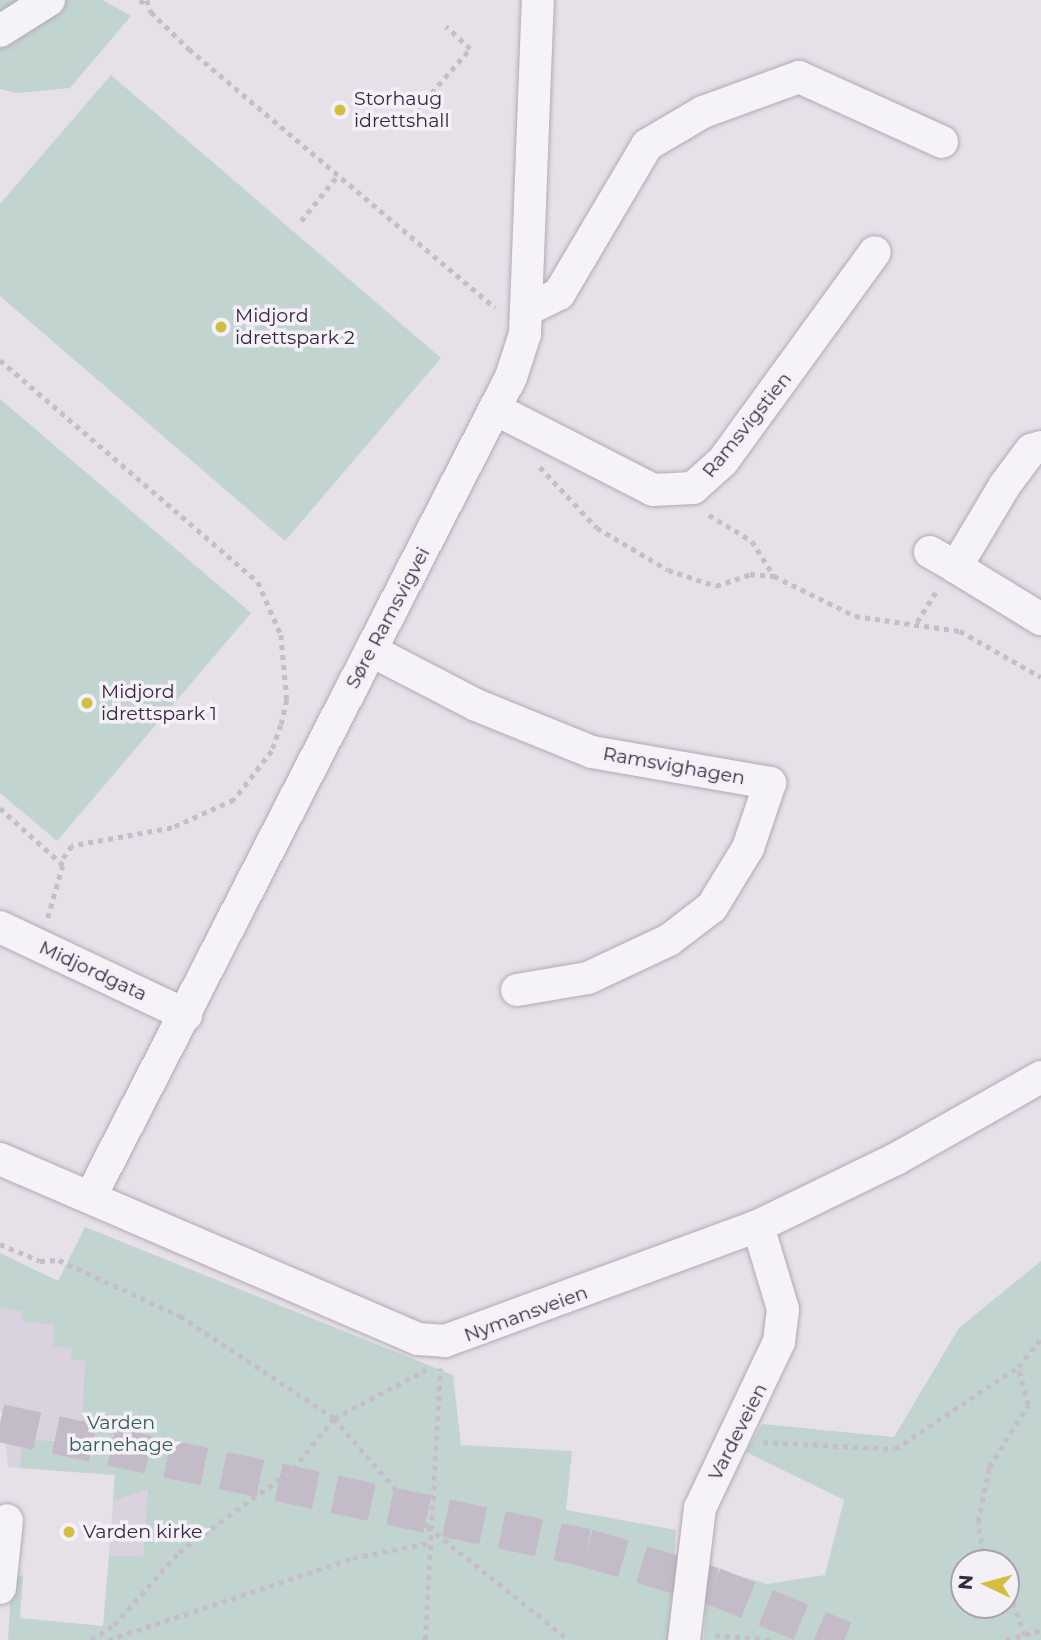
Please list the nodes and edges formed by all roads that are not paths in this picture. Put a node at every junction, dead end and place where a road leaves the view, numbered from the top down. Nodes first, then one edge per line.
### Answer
1 (538, 0) edge
2 (47, 1) edge
3 (0, 30) edge
4 (942, 142) dead end
5 (875, 252) dead end
6 (525, 322) junction
7 (497, 410) junction
8 (1041, 447) edge
9 (1041, 619) edge
10 (372, 651) junction
11 (0, 927) edge
12 (517, 990) dead end
13 (186, 1015) junction
14 (1041, 1077) edge
15 (0, 1159) edge
16 (91, 1196) junction
17 (758, 1226) junction
18 (7, 1520) dead end
19 (0, 1572) edge
20 (684, 1639) edge

1 - 6 street, Søre Ramsvigvei
2 - 3 street
4 - 6 street
5 - 7 street, Ramsvigstien
6 - 7 street, Søre Ramsvigvei
7 - 10 street, Søre Ramsvigvei
8 - 9 street
10 - 12 street, Ramsvighagen
10 - 13 street, Søre Ramsvigvei
11 - 13 street, Midjordgata
13 - 16 street, Søre Ramsvigvei
14 - 17 street, Nymansveien
15 - 16 street, Nymansveien
16 - 17 street, Nymansveien
17 - 20 street, Vardeveien
18 - 19 street

